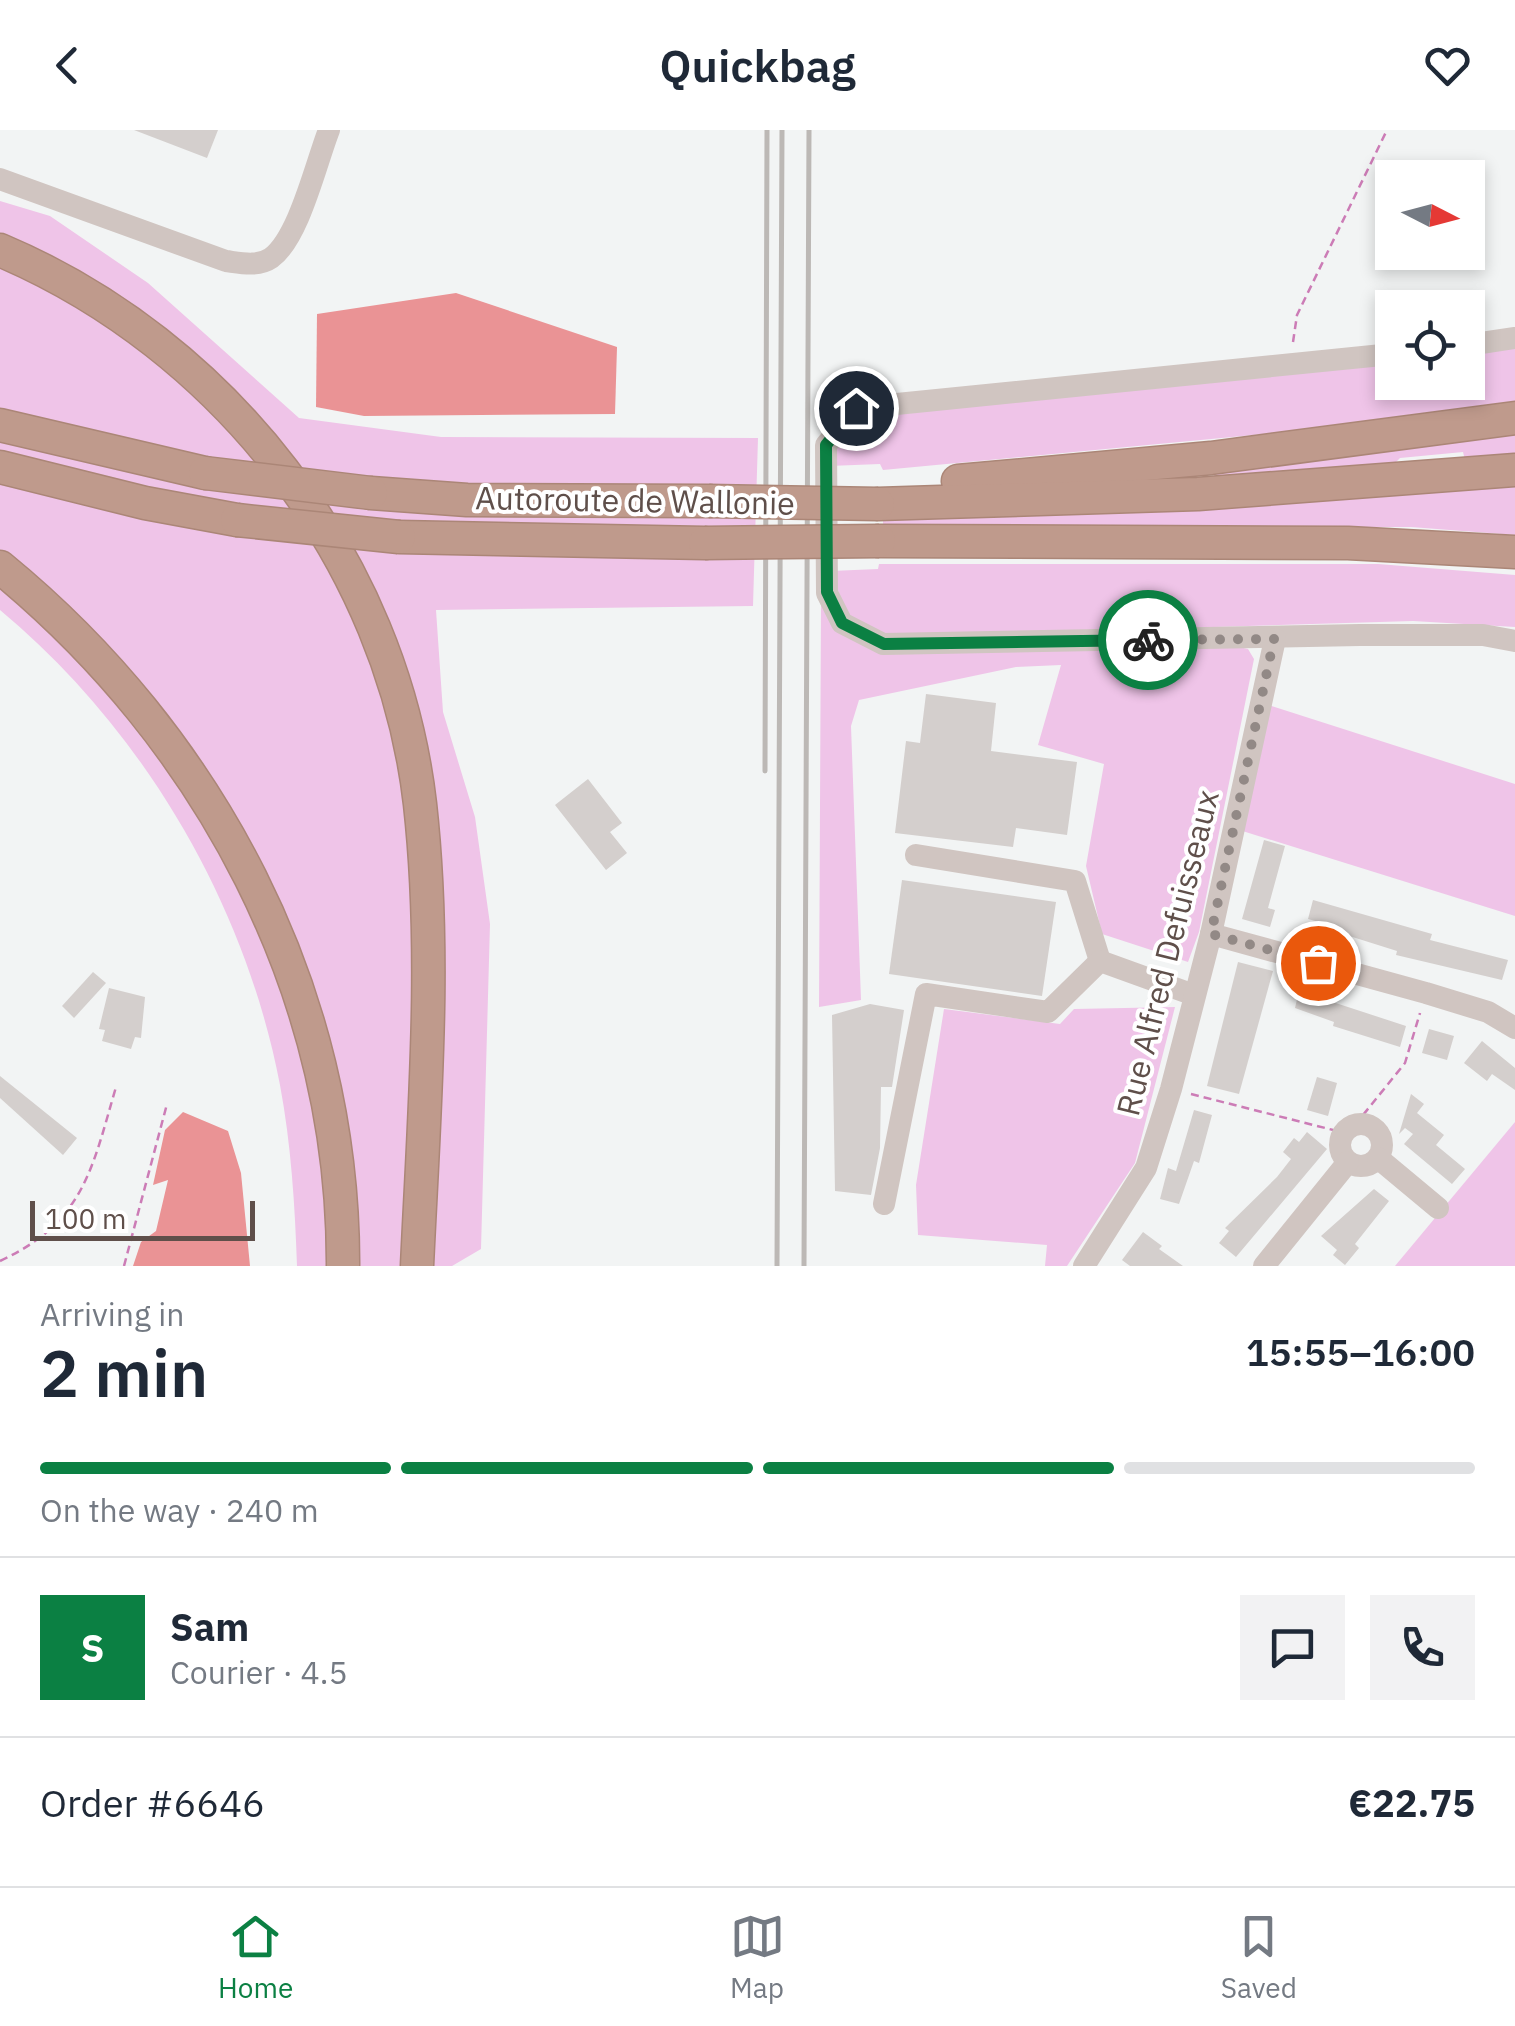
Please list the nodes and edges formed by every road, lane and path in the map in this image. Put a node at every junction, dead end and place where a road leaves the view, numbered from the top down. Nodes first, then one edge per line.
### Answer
1 (329, 130) edge
2 (1386, 130) edge
3 (0, 179) edge
4 (0, 250) edge
5 (1515, 338) edge
6 (1485, 342) edge
7 (1375, 356) edge
8 (1286, 366) junction
9 (1515, 418) edge
10 (0, 425) edge
11 (0, 466) edge
12 (1515, 470) edge
13 (880, 495) junction
14 (1515, 552) edge
15 (0, 566) edge
16 (1274, 639) junction
17 (1515, 641) edge
18 (916, 856) dead end
19 (1211, 934) junction
20 (1100, 960) junction
21 (1426, 993) junction
22 (1194, 995) junction
23 (1515, 1028) edge
24 (116, 1087) dead end
25 (1170, 1088) junction
26 (167, 1104) dead end
27 (1350, 1129) junction
28 (1378, 1158) junction
29 (1348, 1162) junction
30 (884, 1204) dead end
31 (1438, 1208) dead end
32 (0, 1261) edge
33 (1086, 1265) edge
34 (124, 1266) edge
35 (343, 1266) edge
36 (417, 1266) edge
37 (1264, 1266) edge

1 - 3 street
2 - 8 path
4 - 36 highway
5 - 6 street
7 - 8 street
8 - 16 street
9 - 13 highway
10 - 13 highway, Autoroute de Wallonie, bridge
11 - 14 highway, Autoroute de Wallonie, bridge
12 - 13 highway, Autoroute de Wallonie
15 - 35 highway
16 - 17 street
16 - 19 street, Rue Alfred Defuisseaux
18 - 20 street
19 - 21 street
19 - 22 street, Rue Alfred Defuisseaux
20 - 22 street
20 - 30 street
21 - 23 street
21 - 27 path
22 - 25 street, Rue Alfred Defuisseaux
24 - 32 path
25 - 27 path
25 - 33 street, Rue Alfred Defuisseaux
26 - 34 path
27 - 28 street
27 - 29 street
28 - 29 street
28 - 31 street
29 - 37 street

